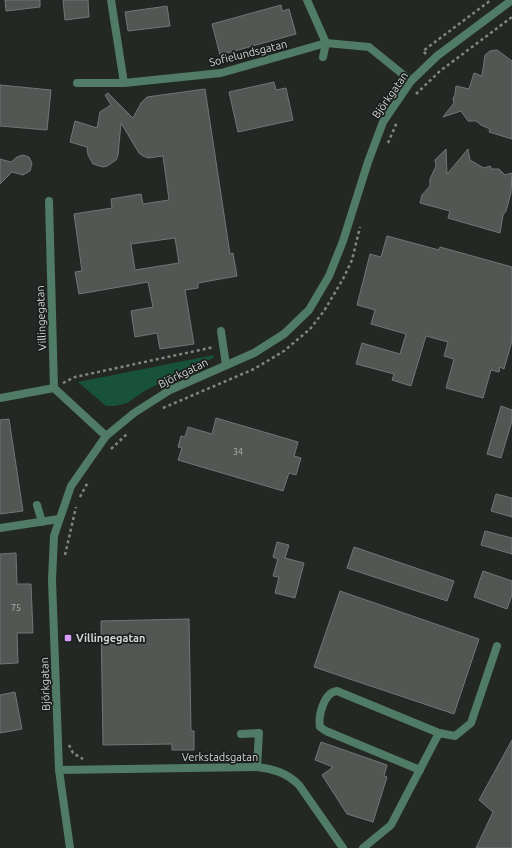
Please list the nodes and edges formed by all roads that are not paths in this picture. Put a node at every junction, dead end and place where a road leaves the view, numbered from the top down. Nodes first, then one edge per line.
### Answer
1 (111, 0) edge
2 (307, 0) edge
3 (512, 0) edge
4 (326, 43) junction
5 (323, 57) dead end
6 (411, 81) junction
7 (77, 83) dead end
8 (124, 83) junction
9 (49, 201) dead end
10 (221, 331) dead end
11 (226, 365) junction
12 (54, 388) junction
13 (0, 398) edge
14 (106, 436) junction
15 (37, 505) dead end
16 (58, 519) junction
17 (42, 522) junction
18 (0, 528) edge
19 (497, 646) dead end
20 (439, 733) junction
21 (241, 734) dead end
22 (257, 767) junction
23 (59, 770) junction
24 (420, 770) junction
25 (70, 848) edge
26 (343, 848) edge
27 (363, 848) edge

1 - 8 street
2 - 4 street
3 - 6 street, Björkgatan
4 - 5 street
4 - 6 street, Sofielundsgatan
4 - 8 street, Sofielundsgatan
6 - 11 street, Björkgatan
7 - 8 street, Sofielundsgatan
9 - 12 street, Villingegatan
10 - 11 street
11 - 14 street, Björkgatan
12 - 13 street
12 - 14 street
14 - 16 street, Björkgatan
15 - 17 street
16 - 17 street
16 - 23 street, Björkgatan
17 - 18 street
19 - 20 street
20 - 24 street
20 - 24 street
21 - 22 street
22 - 23 street, Verkstadsgatan
22 - 26 street, Verkstadsgatan
23 - 25 street, Björkgatan
24 - 27 street

